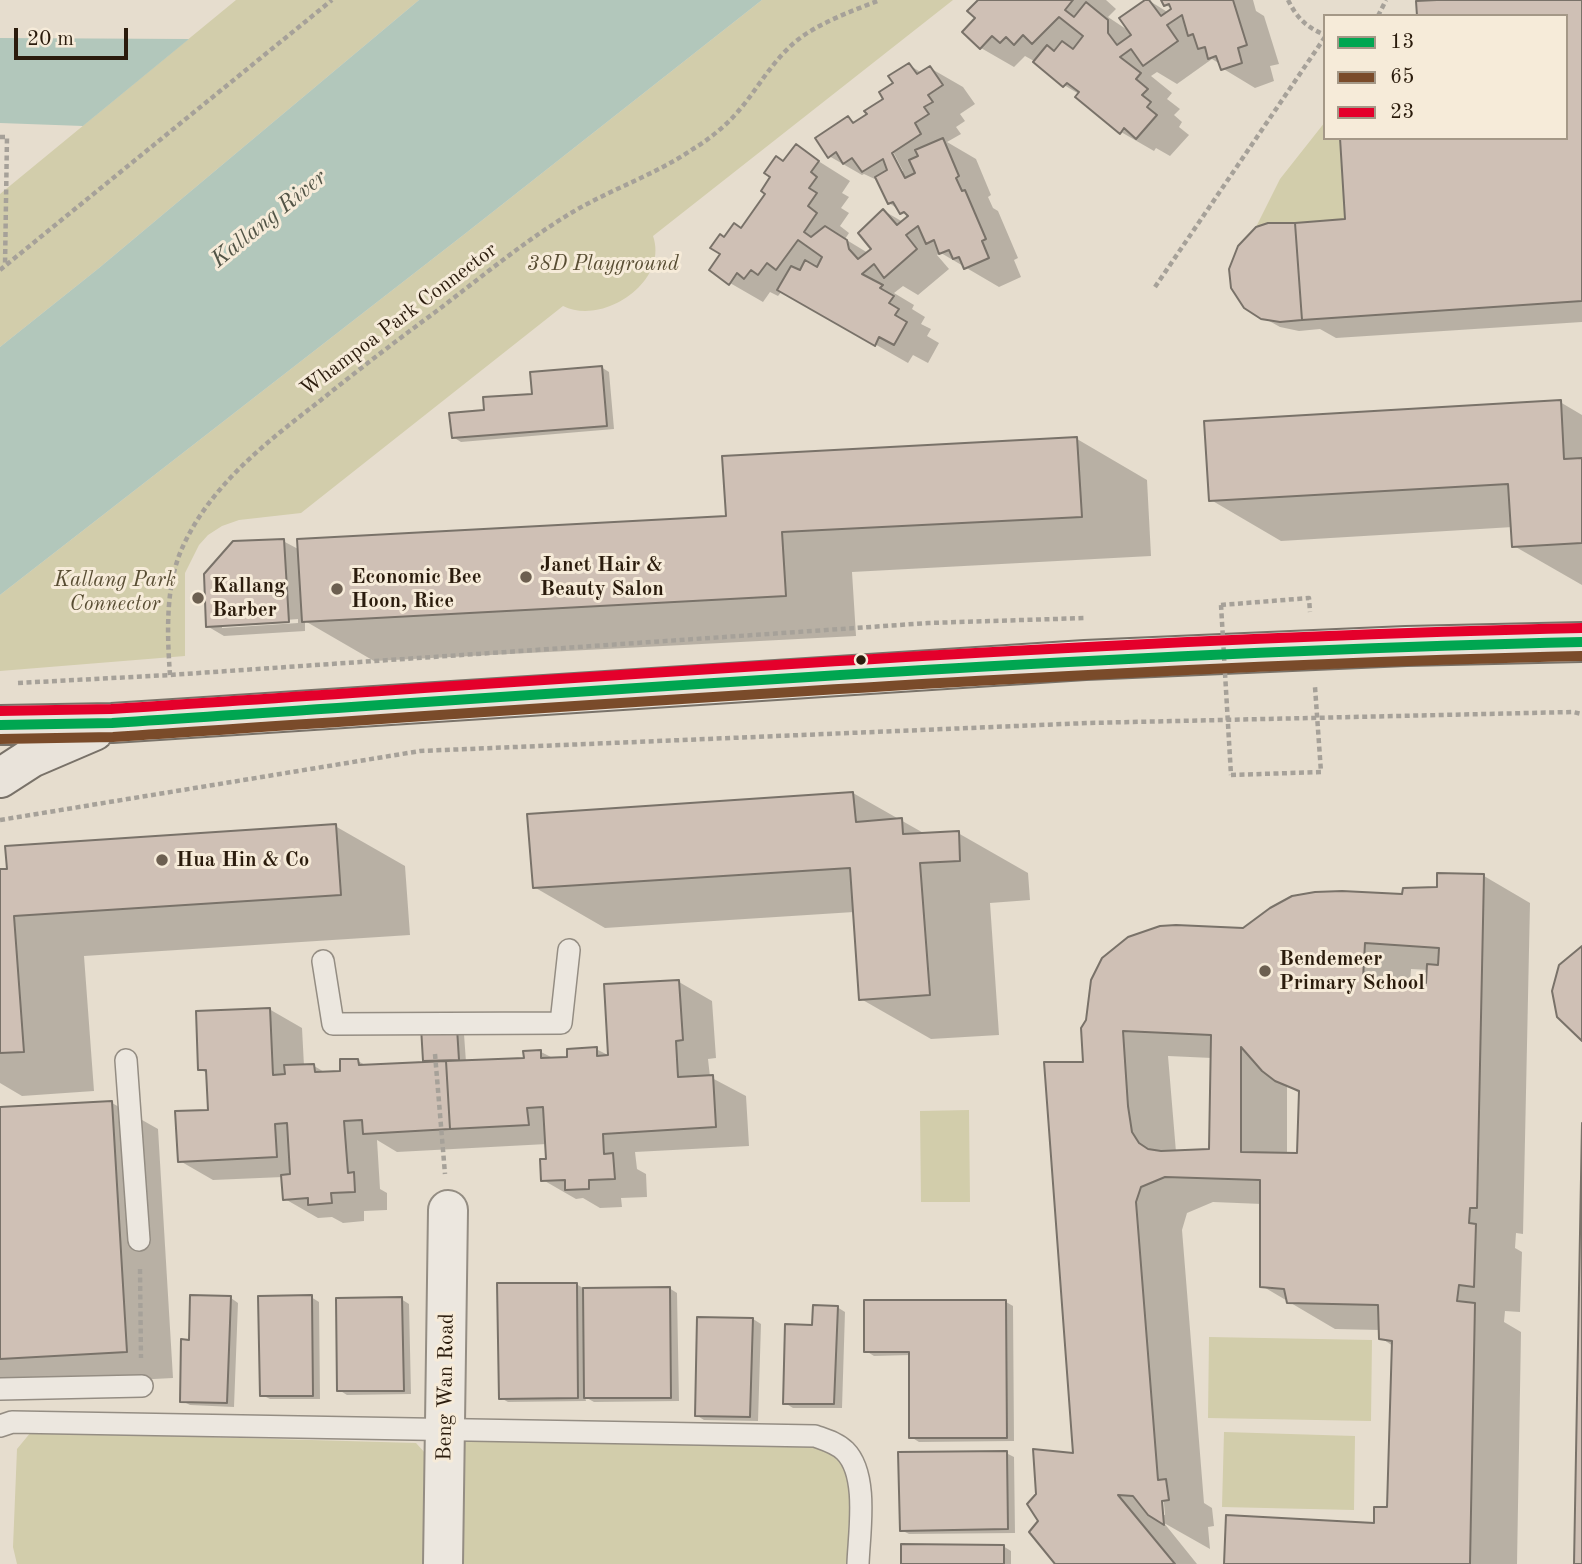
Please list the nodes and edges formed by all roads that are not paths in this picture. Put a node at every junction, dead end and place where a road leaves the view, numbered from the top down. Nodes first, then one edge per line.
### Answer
1 (1582, 642) edge
2 (112, 723) junction
3 (0, 725) edge
4 (0, 778) edge
5 (569, 950) dead end
6 (323, 961) dead end
7 (125, 1060) dead end
8 (448, 1210) road end
9 (139, 1240) road end
10 (142, 1386) road end
11 (91, 1387) junction
12 (0, 1389) edge
13 (96, 1423) junction
14 (0, 1426) edge
15 (445, 1429) junction
16 (443, 1564) edge
17 (858, 1564) edge

1 - 2 main road
2 - 3 main road
2 - 4 main road
5 - 6 lane
7 - 9 lane
8 - 15 street, Beng Wan Road
10 - 11 lane
11 - 12 lane
11 - 13 lane
13 - 14 lane
13 - 15 lane
15 - 16 street, Beng Wan Road
15 - 17 lane

